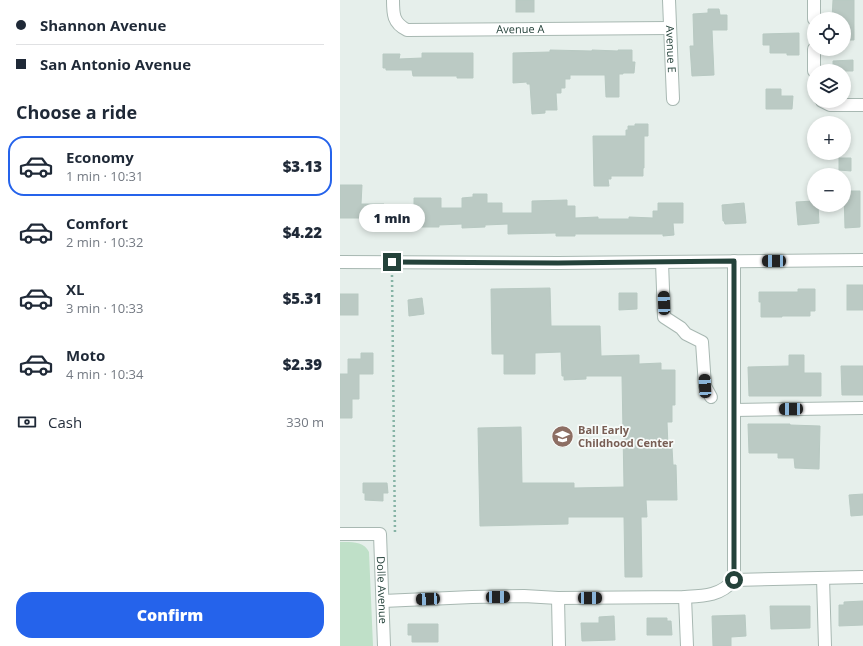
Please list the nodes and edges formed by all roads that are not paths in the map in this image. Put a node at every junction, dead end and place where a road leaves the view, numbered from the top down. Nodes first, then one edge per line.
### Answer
1 (393, 0) edge
2 (668, 0) edge
3 (814, 0) edge
4 (814, 12) edge
5 (669, 28) junction
6 (673, 99) dead end
7 (851, 105) edge
8 (863, 105) edge
9 (863, 260) edge
10 (734, 261) junction
11 (340, 262) edge
12 (662, 262) junction
13 (711, 397) dead end
14 (863, 408) edge
15 (734, 410) junction
16 (340, 534) edge
17 (863, 577) edge
18 (823, 578) junction
19 (734, 580) junction
20 (685, 597) junction
21 (558, 598) junction
22 (383, 601) junction
23 (384, 646) edge
24 (559, 646) edge
25 (687, 646) edge
26 (825, 646) edge

1 - 5 street, Avenue A
2 - 5 street, Avenue E
3 - 4 street
5 - 6 street, Avenue E
7 - 8 street
9 - 10 street
10 - 12 street
10 - 15 street
11 - 12 street
12 - 13 street
14 - 15 street
15 - 19 street
16 - 22 street, Dolle Avenue
17 - 18 street
18 - 19 street
18 - 26 street
19 - 20 street
20 - 21 street
20 - 25 street
21 - 22 street
21 - 24 street
22 - 23 street, Dolle Avenue

